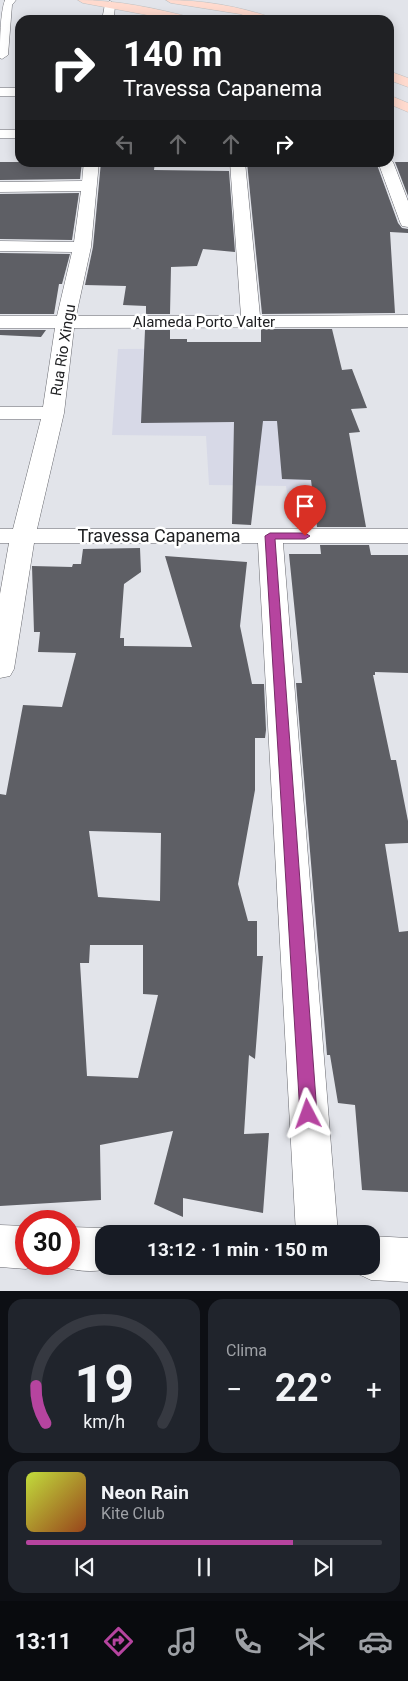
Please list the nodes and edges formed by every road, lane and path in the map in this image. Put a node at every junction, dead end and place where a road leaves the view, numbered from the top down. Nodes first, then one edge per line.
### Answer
1 (11, 0) edge
2 (83, 0) edge
3 (171, 0) edge
4 (110, 4) junction
5 (109, 15) edge
6 (164, 15) edge
7 (254, 15) edge
8 (4, 55) edge
9 (394, 76) edge
10 (408, 83) edge
11 (0, 92) edge
12 (15, 92) edge
13 (394, 101) edge
14 (408, 108) edge
15 (0, 134) edge
16 (15, 134) edge
17 (91, 167) edge
18 (237, 167) edge
19 (387, 167) edge
20 (88, 186) junction
21 (0, 187) edge
22 (408, 222) edge
23 (0, 246) edge
24 (82, 247) junction
25 (408, 321) edge
26 (0, 322) edge
27 (65, 322) junction
28 (251, 322) junction
29 (53, 412) junction
30 (0, 413) edge
31 (270, 536) junction
32 (408, 536) edge
33 (12, 537) edge
34 (0, 669) edge
35 (316, 1225) edge
36 (0, 1246) edge
37 (15, 1247) edge
38 (80, 1249) edge
39 (95, 1249) edge
40 (380, 1258) edge
41 (408, 1260) edge

1 - 8 street
2 - 4 main road
3 - 7 main road
4 - 5 street
4 - 6 main road
9 - 10 main road
11 - 12 street
13 - 14 main road
15 - 16 street
17 - 20 street, Rua Rio Xingu
18 - 28 street
19 - 22 street
20 - 21 street
20 - 24 street, Rua Rio Xingu
23 - 24 street
24 - 27 street, Rua Rio Xingu
25 - 28 street, Alameda Porto Valter
26 - 27 street, Alameda Porto Valter
27 - 28 street, Alameda Porto Valter
27 - 29 street, Rua Rio Xingu
29 - 30 street
29 - 33 street, Rua Rio Xingu
31 - 32 street, Travessa Capanema
31 - 33 street, Travessa Capanema
31 - 35 street
33 - 34 street, Rua Rio Xingu
36 - 37 street
38 - 39 street
40 - 41 street

